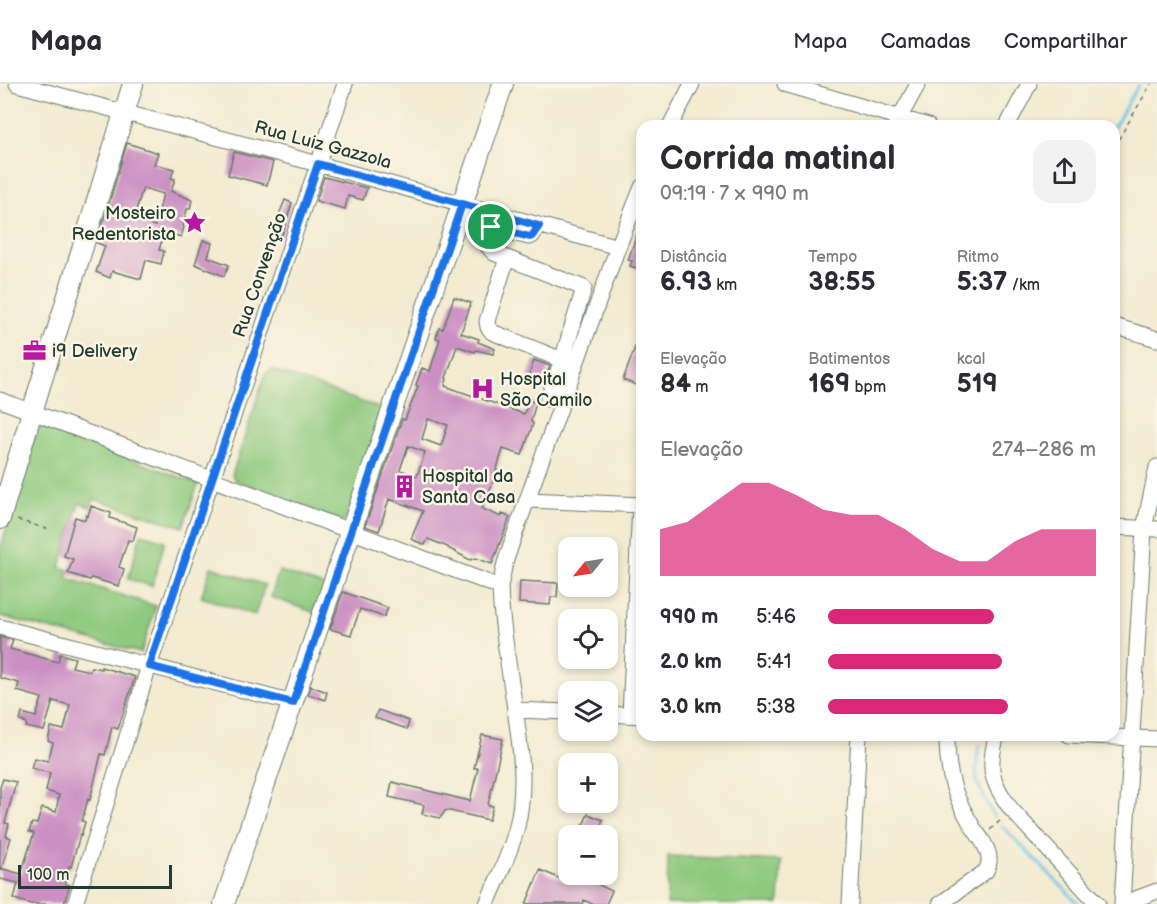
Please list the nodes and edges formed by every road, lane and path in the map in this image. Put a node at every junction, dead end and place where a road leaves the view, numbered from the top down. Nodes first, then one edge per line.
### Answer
1 (17, 84) edge
2 (133, 84) edge
3 (345, 84) edge
4 (503, 84) edge
5 (692, 84) edge
6 (785, 84) edge
7 (918, 84) edge
8 (1029, 84) edge
9 (1151, 84) edge
10 (123, 112) junction
11 (673, 120) edge
12 (892, 120) edge
13 (899, 120) edge
14 (1009, 120) edge
15 (1120, 137) edge
16 (318, 164) junction
17 (462, 204) junction
18 (636, 204) edge
19 (493, 220) junction
20 (618, 248) junction
21 (507, 258) junction
22 (1120, 328) edge
23 (1157, 339) edge
24 (562, 360) junction
25 (548, 399) dead end
26 (0, 400) edge
27 (32, 412) junction
28 (1157, 467) edge
29 (6, 473) edge
30 (212, 479) junction
31 (528, 500) junction
32 (636, 505) edge
33 (1, 516) edge
34 (1120, 528) edge
35 (1150, 529) edge
36 (51, 530) dead end
37 (351, 532) junction
38 (500, 587) junction
39 (0, 627) edge
40 (149, 666) junction
41 (293, 703) junction
42 (515, 710) junction
43 (558, 712) edge
44 (618, 715) edge
45 (636, 716) edge
46 (1120, 737) edge
47 (1132, 738) junction
48 (1157, 739) edge
49 (859, 741) edge
50 (947, 741) edge
51 (995, 741) edge
52 (1011, 810) junction
53 (981, 839) junction
54 (1157, 891) edge
55 (75, 904) edge
56 (224, 904) edge
57 (487, 904) edge
58 (850, 904) edge
59 (940, 904) edge
60 (1098, 904) edge
61 (1122, 904) edge

1 - 10 street, Rua Luiz Gazzola
2 - 10 main road
3 - 16 street, Rua Convenção
4 - 17 main road
5 - 11 street
6 - 12 street
7 - 13 street
8 - 14 street
9 - 15 path
10 - 16 street, Rua Luiz Gazzola
10 - 27 main road
16 - 17 street, Rua Luiz Gazzola
16 - 30 street, Rua Convenção
17 - 19 street, Rua Luiz Gazzola
17 - 37 main road
18 - 20 street
19 - 20 street, Rua Luiz Gazzola
19 - 21 street
20 - 31 street
21 - 24 street
21 - 24 street
22 - 23 street
24 - 25 street
26 - 27 street
27 - 29 main road
27 - 30 street
28 - 35 street
29 - 33 main road
30 - 37 street
30 - 40 street, Rua Convenção
31 - 32 street
31 - 38 street
33 - 36 path
34 - 35 street
35 - 47 street
37 - 38 street
37 - 41 main road
38 - 42 street
39 - 40 street
40 - 41 street
40 - 55 street, Rua Convenção
41 - 56 main road
42 - 43 street
42 - 57 street
44 - 45 street
46 - 47 street
47 - 48 street
47 - 61 street
49 - 58 street
50 - 53 street
51 - 52 street
52 - 53 path
52 - 60 street
53 - 59 street
54 - 61 street

